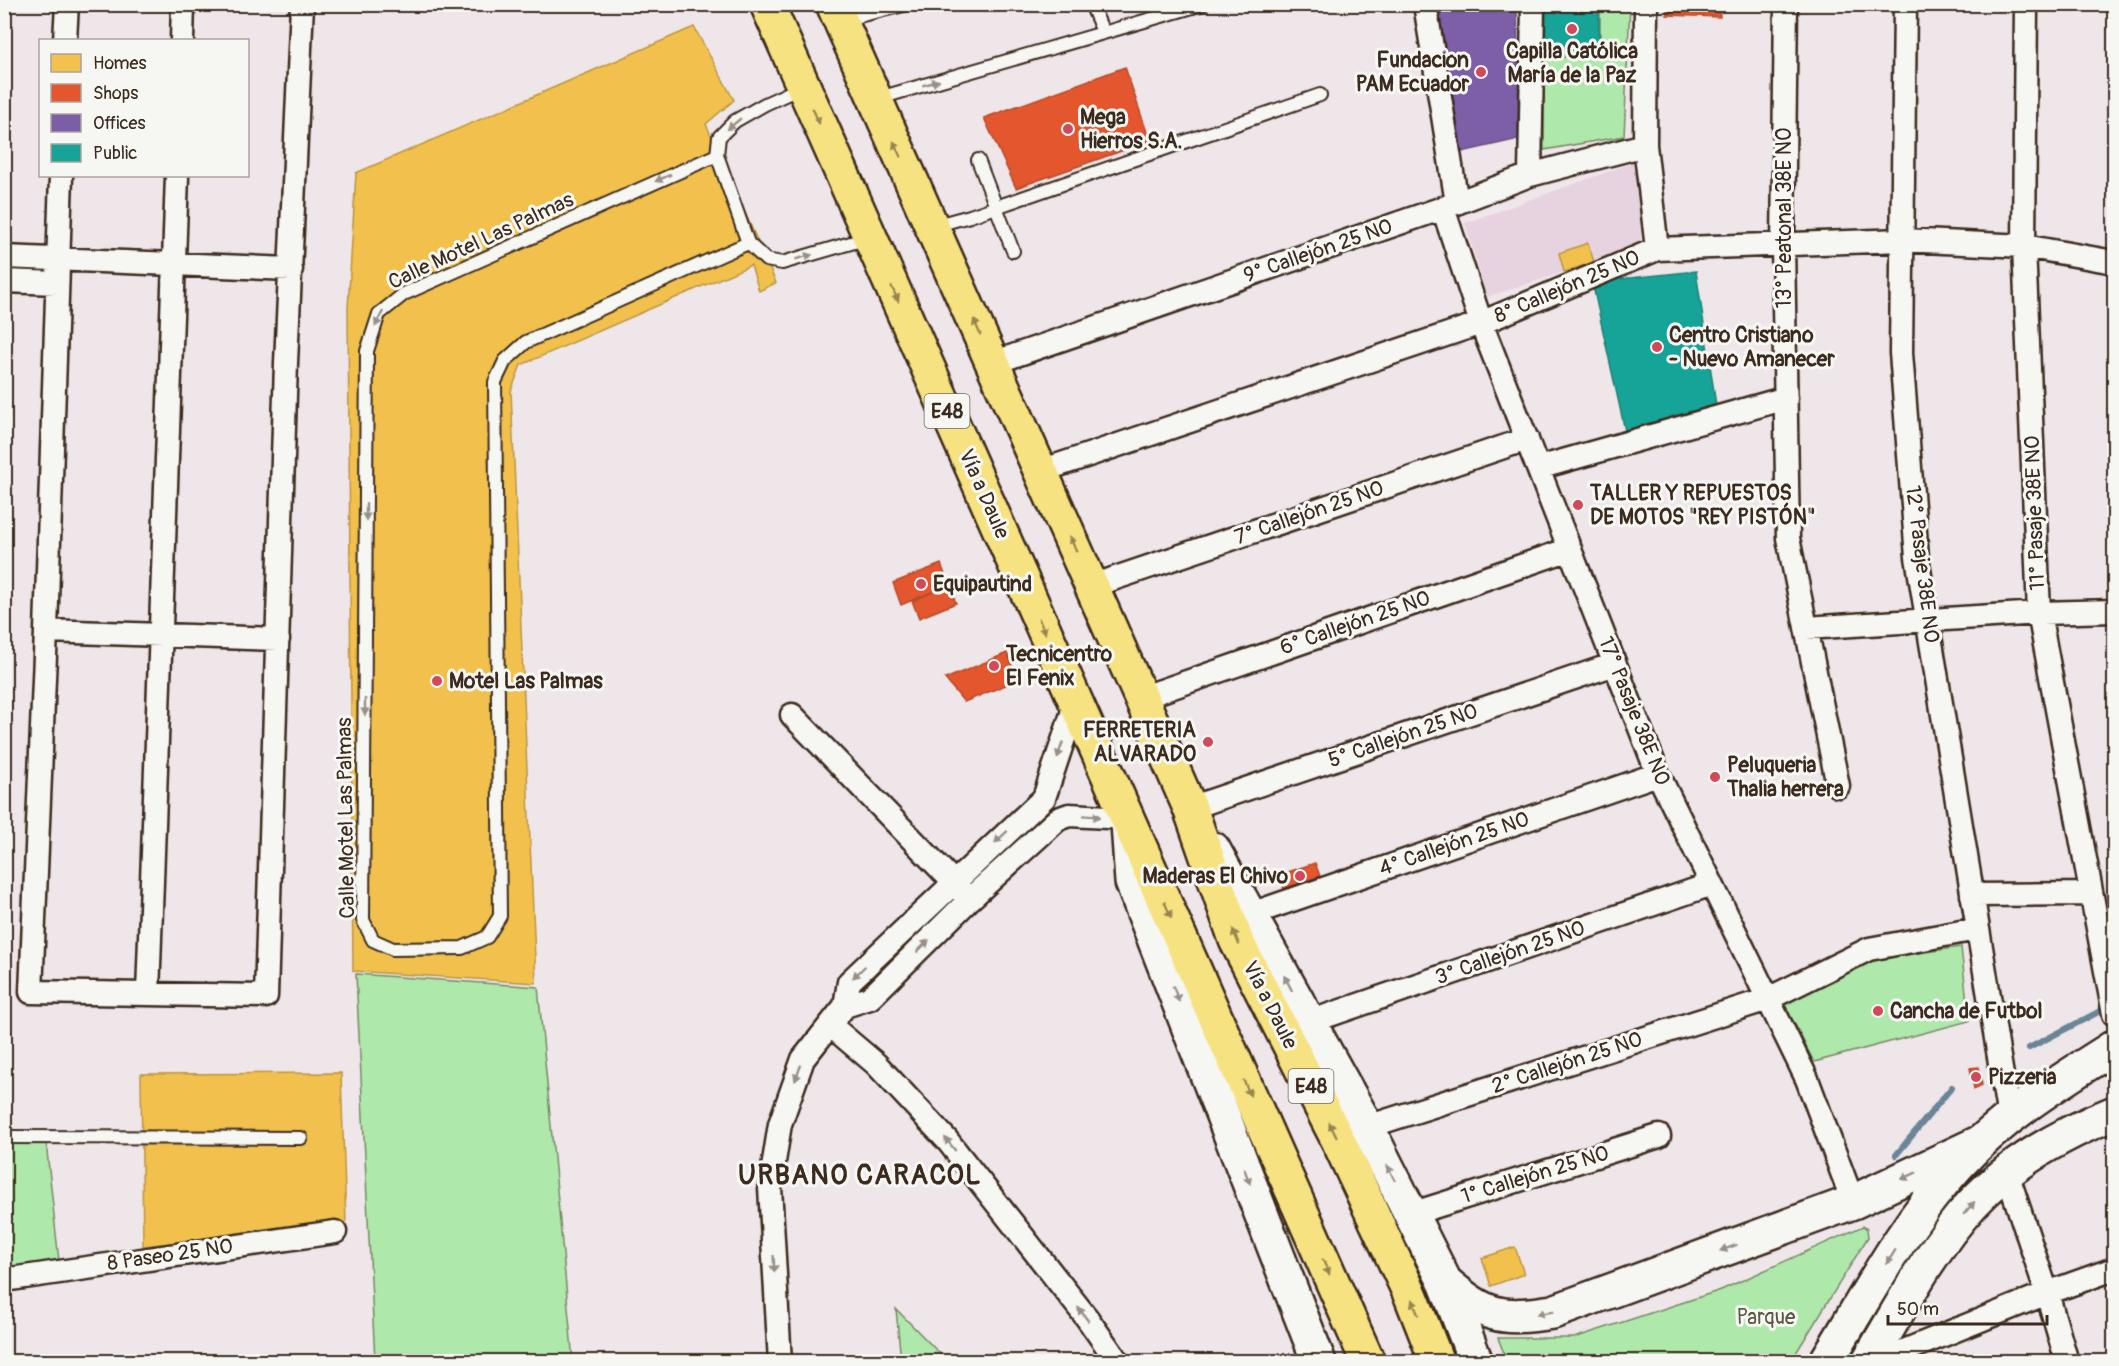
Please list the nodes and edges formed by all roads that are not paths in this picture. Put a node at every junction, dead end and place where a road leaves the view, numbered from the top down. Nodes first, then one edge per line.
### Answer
1 (67, 4) edge
2 (183, 4) edge
3 (302, 4) edge
4 (767, 4) edge
5 (908, 4) edge
6 (1091, 4) edge
7 (1425, 4) edge
8 (1533, 4) edge
9 (1647, 4) edge
10 (1786, 4) edge
11 (1905, 4) edge
12 (2026, 4) edge
13 (1201, 5) edge
14 (837, 13) edge
15 (1103, 32) junction
16 (65, 39) edge
17 (182, 39) edge
18 (803, 87) junction
19 (1320, 95) dead end
20 (875, 99) junction
21 (1645, 145) junction
22 (717, 155) junction
23 (978, 160) dead end
24 (1530, 175) junction
25 (61, 177) edge
26 (177, 177) edge
27 (1450, 206) junction
28 (997, 207) junction
29 (932, 227) junction
30 (870, 238) junction
31 (1903, 240) junction
32 (748, 243) junction
33 (1783, 244) junction
34 (2024, 246) junction
35 (1657, 249) junction
36 (1013, 250) dead end
37 (4, 257) edge
38 (58, 260) junction
39 (2115, 262) edge
40 (175, 264) junction
41 (291, 269) junction
42 (4, 281) edge
43 (57, 284) junction
44 (1481, 323) junction
45 (993, 363) junction
46 (1786, 398) junction
47 (1527, 439) junction
48 (1538, 468) junction
49 (1041, 471) junction
50 (1570, 549) junction
51 (1092, 586) junction
52 (2115, 611) edge
53 (2039, 613) junction
54 (1928, 620) junction
55 (1806, 628) junction
56 (46, 631) junction
57 (162, 635) junction
58 (278, 639) junction
59 (1615, 664) junction
60 (1141, 698) junction
61 (1076, 702) junction
62 (792, 715) dead end
63 (1658, 774) junction
64 (1838, 786) dead end
65 (1190, 808) junction
66 (1127, 818) junction
67 (953, 882) junction
68 (1712, 884) junction
69 (2091, 894) junction
70 (1972, 896) junction
71 (970, 899) junction
72 (1251, 914) junction
73 (1977, 929) junction
74 (148, 994) junction
75 (1767, 999) junction
76 (845, 1006) junction
77 (2115, 1014) edge
78 (1309, 1022) junction
79 (830, 1025) junction
80 (2115, 1047) edge
81 (2115, 1113) edge
82 (2008, 1118) junction
83 (1367, 1127) junction
84 (1659, 1136) dead end
85 (4, 1137) edge
86 (301, 1138) dead end
87 (1982, 1142) junction
88 (2007, 1173) junction
89 (1853, 1202) junction
90 (1411, 1214) junction
91 (335, 1232) dead end
92 (2115, 1269) edge
93 (4, 1280) edge
94 (1445, 1282) junction
95 (2047, 1293) junction
96 (780, 1362) edge
97 (1118, 1362) edge
98 (1319, 1362) edge
99 (1368, 1362) edge
100 (1437, 1362) edge
101 (1476, 1362) edge
102 (1826, 1362) edge
103 (1868, 1362) edge
104 (1877, 1362) edge
105 (2067, 1362) edge

1 - 16 street
2 - 17 street
3 - 41 street
4 - 18 main road, Vía a Daule / E48
5 - 14 lane
6 - 15 lane
7 - 27 street, 17° Pasaje 38E NO
8 - 24 street
9 - 21 street
10 - 33 street, 13° Peatonal 38E NO
11 - 31 street, 12° Pasaje 38E NO
12 - 34 street, 11° Pasaje 38E NO
13 - 15 lane
14 - 20 main road, Vía a Daule / E48
20 -> 15 lane
18 -> 22 lane
18 -> 30 main road, Vía a Daule / E48
19 - 28 lane
29 -> 20 main road, Vía a Daule / E48
21 - 24 street, 9° Callejón 25 NO
21 - 35 street
22 - 32 lane
22 -> 32 lane, Calle Motel Las Palmas
23 - 28 lane
24 - 27 street, 9° Callejón 25 NO
25 - 38 street
26 - 40 street
27 - 44 street, 17° Pasaje 38E NO
27 - 45 street, 9° Callejón 25 NO
28 - 29 lane
28 - 36 lane
45 -> 29 main road, Vía a Daule / E48
32 -> 30 lane
30 -> 61 main road, Vía a Daule / E48
31 - 33 street, 8° Callejón 25 NO
31 - 34 street, 8° Callejón 25 NO
31 - 54 street, 12° Pasaje 38E NO
33 - 35 street, 8° Callejón 25 NO
33 - 46 street, 13° Peatonal 38E NO
34 - 39 street, 8° Callejón 25 NO
34 - 53 street, 11° Pasaje 38E NO
35 - 44 street, 8° Callejón 25 NO
37 - 38 street
38 - 40 street
38 - 43 street
40 - 41 street
40 - 57 street
41 - 58 street
42 - 43 street
43 - 56 street
44 - 47 street, 17° Pasaje 38E NO
44 - 49 street, 8° Callejón 25 NO
45 - 49 main road, Vía a Daule / E48
46 - 48 street
46 - 55 street, 13° Peatonal 38E NO
47 - 48 street, 17° Pasaje 38E NO
47 - 51 street, 7° Callejón 25 NO
48 - 50 street, 17° Pasaje 38E NO
51 -> 49 main road, Vía a Daule / E48
50 - 59 street, 17° Pasaje 38E NO
50 - 60 street, 6° Callejón 25 NO
51 - 60 main road, Vía a Daule / E48
52 - 53 street
53 - 54 street
53 - 69 street, 11° Pasaje 38E NO
54 - 55 street
54 - 70 street, 12° Pasaje 38E NO
55 - 64 street, 13° Peatonal 38E NO
56 - 57 street
56 - 74 street
57 - 58 street
57 - 74 street
58 - 74 street
59 - 63 street, 17° Pasaje 38E NO
59 - 65 street, 5° Callejón 25 NO
60 - 65 main road, Vía a Daule / E48
61 - 66 main road, Vía a Daule / E48
61 -> 67 street
62 - 67 street
63 - 68 street, 17° Pasaje 38E NO
63 - 72 street, 4° Callejón 25 NO
65 - 72 main road, Vía a Daule / E48
100 -> 65 main road, Vía a Daule / E48
71 -> 66 street
66 -> 98 main road, Vía a Daule / E48
66 -> 99 main road, Vía a Daule / E48
67 - 71 street
67 -> 76 street
68 - 75 street, 17° Pasaje 38E NO
68 - 78 street, 3° Callejón 25 NO
69 - 70 street
69 - 77 street, 11° Pasaje 38E NO
70 - 73 street, 12° Pasaje 38E NO
76 -> 71 street
78 -> 72 main road, Vía a Daule / E48
73 - 75 street, 2° Callejón 25 NO
73 - 82 street, 12° Pasaje 38E NO
75 - 83 street, 2° Callejón 25 NO
75 - 89 street, 17° Pasaje 38E NO
76 - 79 street
78 - 83 main road, Vía a Daule / E48
79 -> 96 street
97 -> 79 street
80 - 82 main road
81 - 88 main road
82 - 87 main road
90 -> 83 main road, Vía a Daule / E48
84 - 90 street, 1° Callejón 25 NO
85 - 86 lane
87 -> 89 main road
87 -> 102 main road
88 - 95 street
103 -> 88 main road
89 -> 94 main road
90 - 94 main road, Vía a Daule / E48
91 - 93 street, 8 Paseo 25 NO
92 - 95 street
94 - 101 main road, E48
95 - 104 street
95 - 105 street

